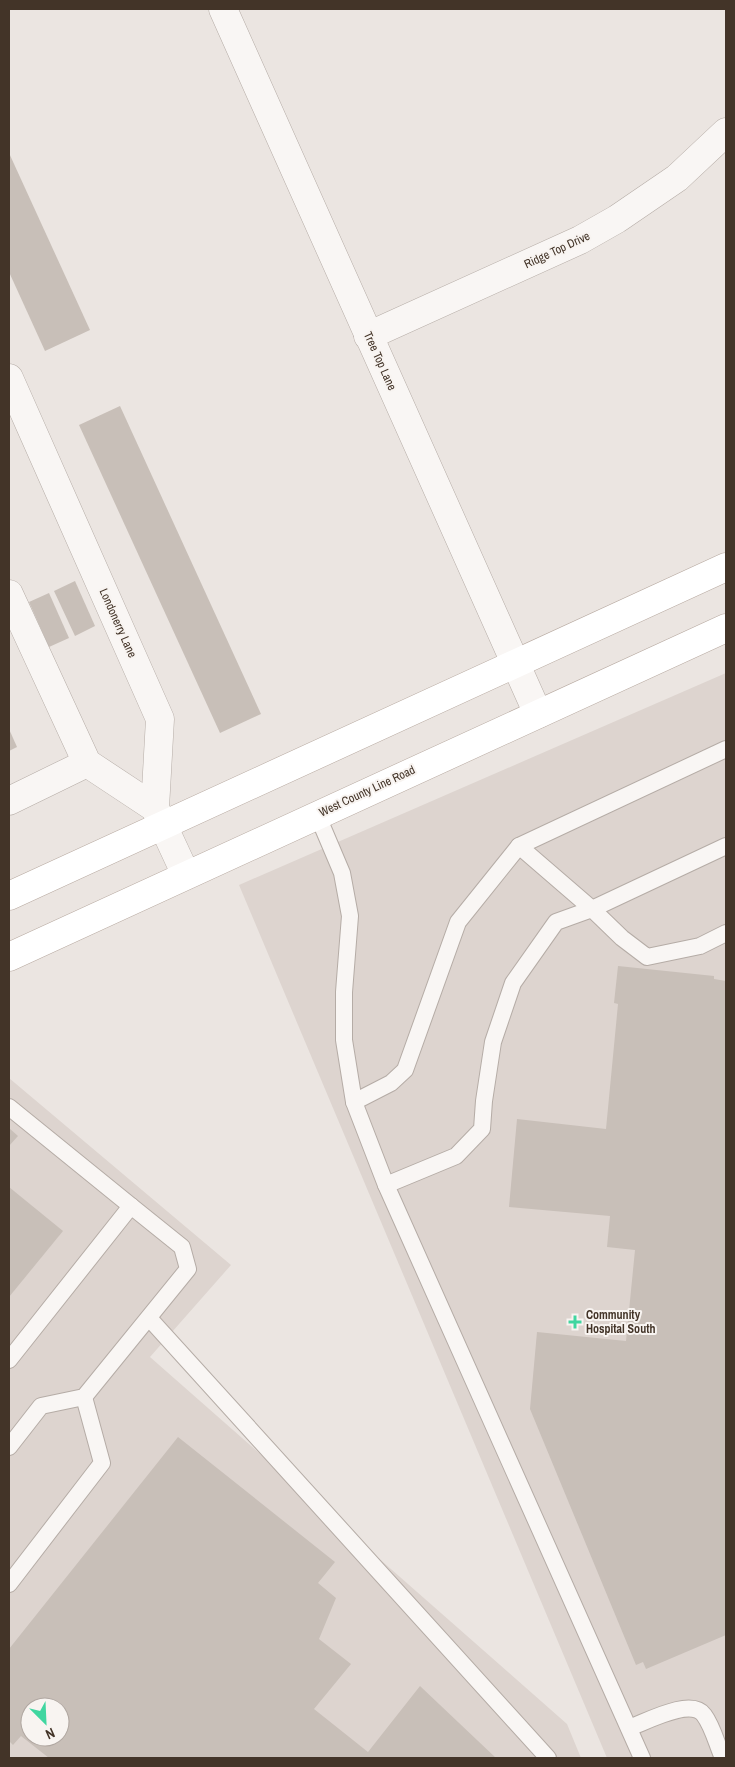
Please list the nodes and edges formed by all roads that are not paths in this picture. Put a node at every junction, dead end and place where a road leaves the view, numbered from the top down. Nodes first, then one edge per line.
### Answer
1 (223, 9) edge
2 (726, 132) edge
3 (368, 336) junction
4 (9, 378) edge
5 (18, 421) edge
6 (726, 567) edge
7 (9, 594) edge
8 (726, 628) edge
9 (515, 664) junction
10 (538, 714) junction
11 (726, 750) edge
12 (87, 763) junction
13 (9, 800) edge
14 (317, 814) junction
15 (159, 816) junction
16 (518, 846) junction
17 (726, 846) edge
18 (186, 875) junction
19 (9, 896) edge
20 (592, 909) junction
21 (726, 933) edge
22 (9, 957) edge
23 (354, 1102) junction
24 (9, 1107) edge
25 (386, 1185) junction
26 (132, 1206) junction
27 (149, 1318) junction
28 (9, 1360) edge
29 (84, 1398) junction
30 (9, 1447) edge
31 (9, 1584) edge
32 (629, 1728) junction
33 (548, 1758) edge
34 (642, 1758) edge
35 (723, 1758) edge

1 - 3 street, Tree Top Lane
2 - 3 street, Ridge Top Drive
3 - 9 street, Tree Top Lane
4 - 5 street, Londonerry Lane
5 - 15 street, Londonerry Lane
6 - 9 main road
7 - 12 street
8 - 10 main road, West County Line Road
9 - 10 street, Tree Top Lane
9 - 15 main road
10 - 14 main road, West County Line Road
11 - 16 lane
12 - 13 street
12 - 15 street
14 - 18 main road, West County Line Road
14 - 23 lane
15 - 18 street, Londonerry Lane
15 - 19 main road
16 - 20 lane
16 - 23 lane
17 - 20 lane
18 - 22 main road, West County Line Road
20 - 21 lane
20 - 25 lane
23 - 25 lane
24 - 26 lane
25 - 32 lane
26 - 27 lane
26 - 28 lane
27 - 29 lane
27 - 33 lane
29 - 30 lane
29 - 31 lane
32 - 34 lane
32 - 35 lane

